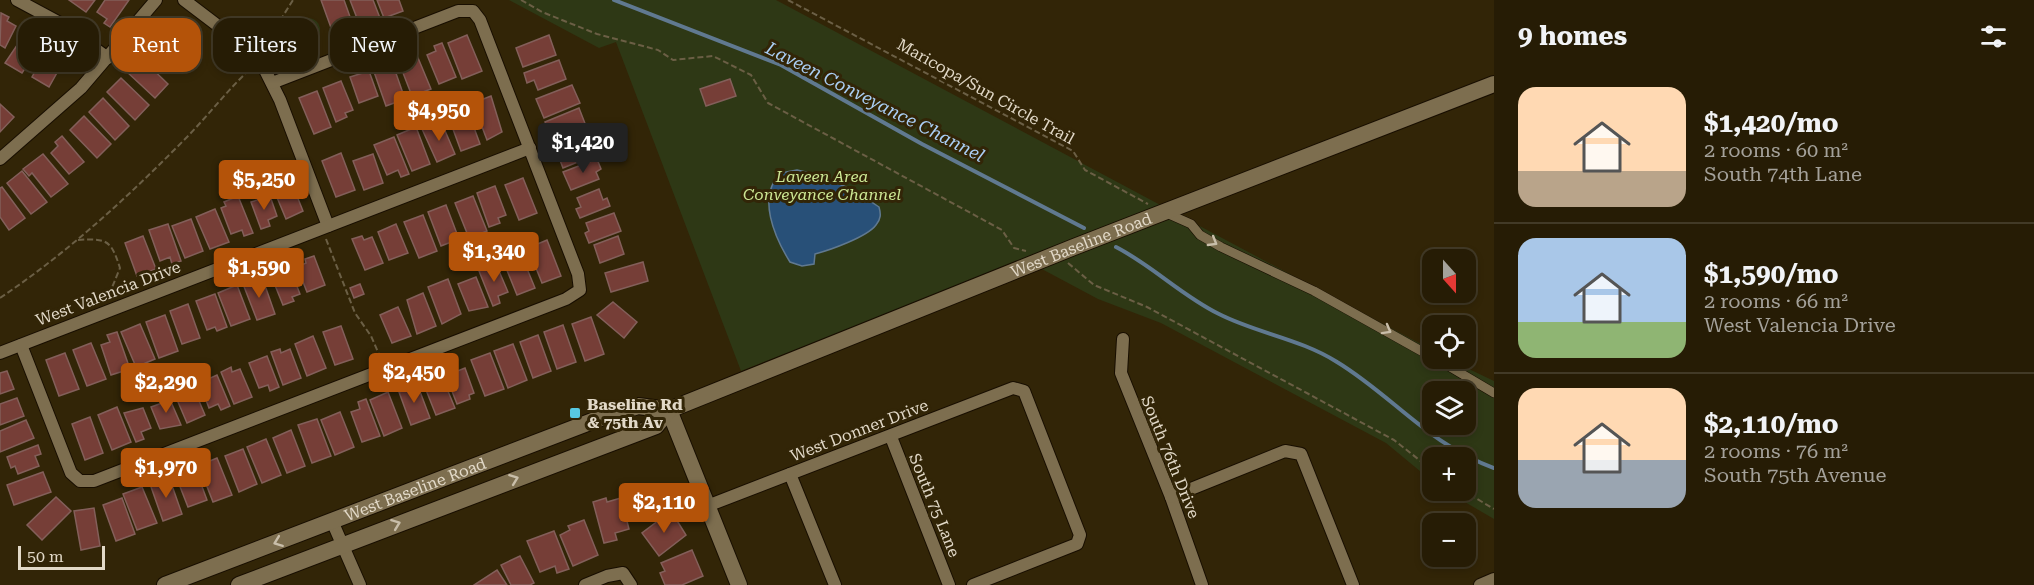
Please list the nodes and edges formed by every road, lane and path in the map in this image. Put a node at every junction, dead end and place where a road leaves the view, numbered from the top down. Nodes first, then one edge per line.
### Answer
1 (17, 0) edge
2 (156, 0) edge
3 (184, 0) edge
4 (293, 0) edge
5 (521, 0) edge
6 (788, 0) edge
7 (282, 18) edge
8 (213, 22) edge
9 (108, 58) junction
10 (248, 72) edge
11 (265, 72) edge
12 (272, 83) junction
13 (1494, 84) edge
14 (530, 148) junction
15 (0, 159) edge
16 (1164, 212) junction
17 (324, 227) junction
18 (77, 241) junction
19 (1050, 257) junction
20 (352, 293) dead end
21 (348, 295) junction
22 (0, 298) edge
23 (117, 307) junction
24 (1123, 339) dead end
25 (21, 345) junction
26 (1422, 351) edge
27 (0, 354) edge
28 (385, 369) junction
29 (1453, 369) edge
30 (1494, 393) edge
31 (669, 410) junction
32 (891, 437) junction
33 (1422, 462) edge
34 (790, 474) junction
35 (1171, 497) junction
36 (1476, 498) edge
37 (707, 506) junction
38 (1494, 509) edge
39 (332, 521) junction
40 (342, 545) junction
41 (1494, 579) edge
42 (997, 581) edge
43 (165, 585) edge
44 (239, 585) edge
45 (360, 585) edge
46 (585, 585) edge
47 (631, 585) edge
48 (739, 585) edge
49 (835, 585) edge
50 (949, 585) edge
51 (973, 585) edge
52 (1202, 585) edge
53 (1353, 585) edge
54 (1480, 585) edge

1 - 9 street
2 - 9 street
3 - 8 street
4 - 7 path
5 - 19 path
6 - 16 path, Maricopa/Sun Circle Trail
9 - 15 street
10 - 18 path
11 - 12 street
12 - 14 street
12 - 17 street
13 - 16 main road, West Baseline Road
14 - 17 street, West Valencia Drive
14 - 28 street
16 - 19 main road, West Baseline Road
16 -> 26 street
17 - 21 path
17 - 23 street, West Valencia Drive
18 - 22 path
18 - 23 path
19 - 31 main road, West Baseline Road
19 - 33 path
20 - 21 path
21 - 28 path
23 - 25 street, West Valencia Drive
24 - 35 street, South 76th Drive
25 - 27 street, West Valencia Drive
25 - 28 street
29 - 30 street
31 - 37 main road
31 - 39 main road, West Baseline Road
40 -> 31 main road, West Baseline Road
32 - 34 street, West Donner Drive
32 - 42 street, West Donner Drive
32 - 50 street, South 75 Lane
34 - 37 street, West Donner Drive
34 - 49 street
35 - 52 street, South 76th Drive
35 - 53 street
36 - 38 path
37 - 48 main road
39 - 40 street
39 -> 43 main road, West Baseline Road
40 - 44 main road, West Baseline Road
40 - 45 street
41 - 54 street
42 - 51 street
46 - 47 street

